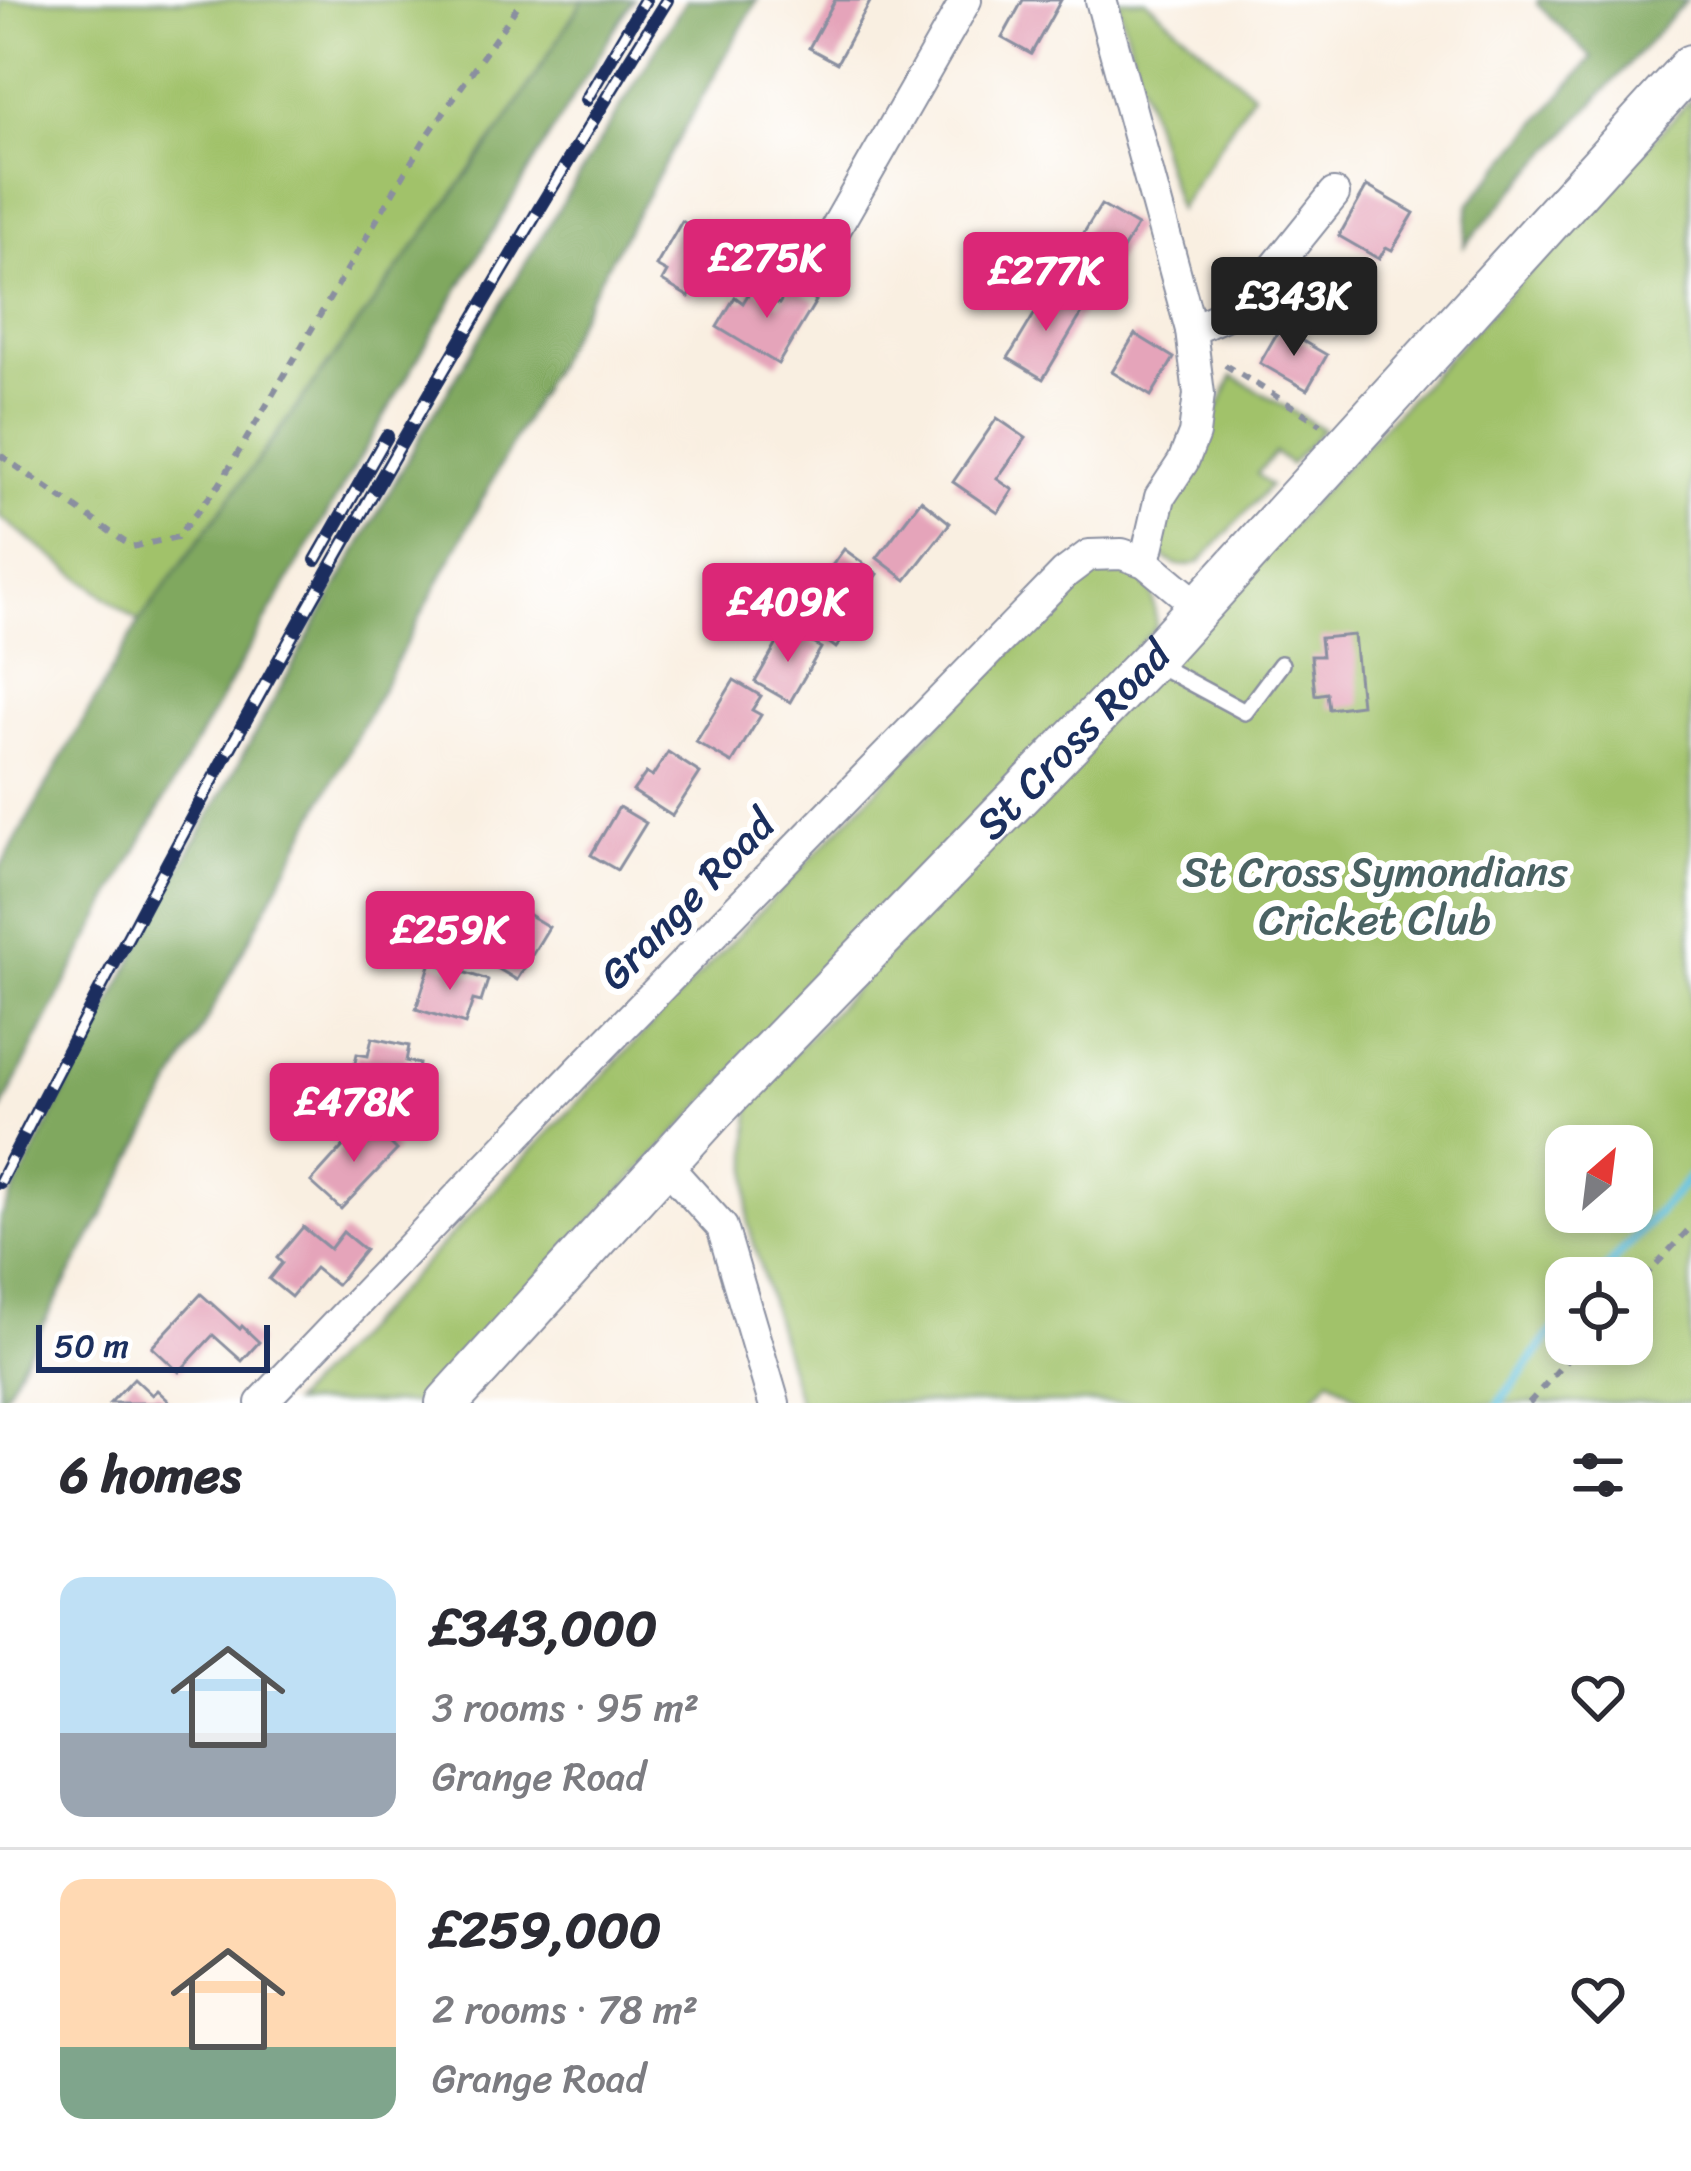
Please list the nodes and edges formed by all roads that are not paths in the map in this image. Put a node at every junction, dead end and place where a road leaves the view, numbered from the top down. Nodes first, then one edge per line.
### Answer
1 (966, 0) edge
2 (1101, 0) edge
3 (1691, 66) edge
4 (1334, 194) dead end
5 (814, 268) dead end
6 (1192, 344) junction
7 (1144, 562) junction
8 (1198, 606) junction
9 (1150, 661) junction
10 (1281, 664) dead end
11 (665, 1164) junction
12 (261, 1403) edge
13 (447, 1403) edge
14 (774, 1403) edge

1 - 5 street
2 - 6 street
3 - 8 main road, St Cross Road
4 - 6 street
6 - 7 street
7 - 8 street
7 - 12 street, Grange Road
8 - 9 main road, St Cross Road
9 - 10 lane
9 - 11 main road, St Cross Road
11 - 13 main road, St Cross Road
11 - 14 street

